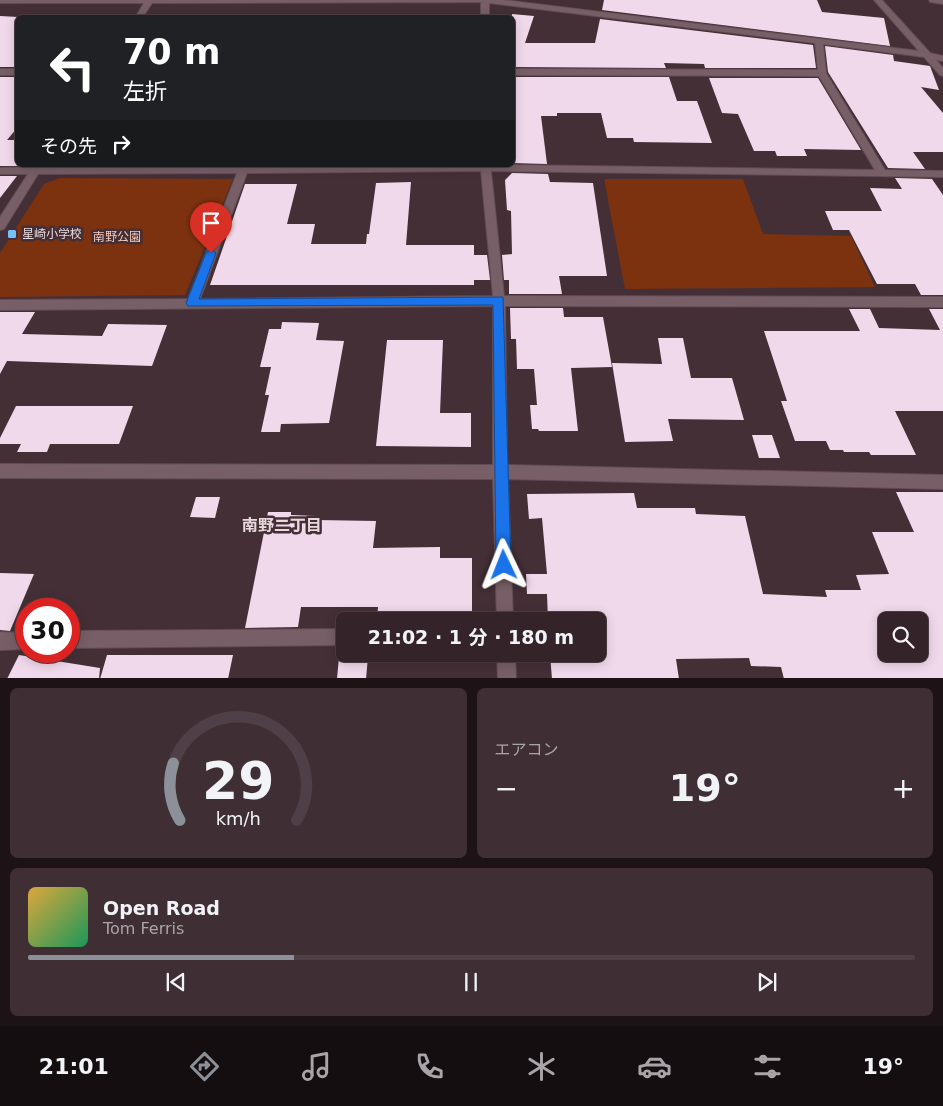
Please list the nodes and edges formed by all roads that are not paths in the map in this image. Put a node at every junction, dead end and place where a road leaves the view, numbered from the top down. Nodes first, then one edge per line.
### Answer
1 (149, 0) edge
2 (485, 0) edge
3 (878, 0) edge
4 (933, 0) edge
5 (0, 1) edge
6 (943, 2) edge
7 (140, 15) edge
8 (485, 15) edge
9 (819, 42) junction
10 (928, 56) junction
11 (943, 59) edge
12 (0, 72) edge
13 (15, 72) edge
14 (515, 72) edge
15 (822, 73) junction
16 (943, 73) edge
17 (485, 167) edge
18 (37, 168) edge
19 (243, 170) junction
20 (0, 171) edge
21 (882, 173) junction
22 (943, 174) edge
23 (0, 226) edge
24 (499, 300) junction
25 (943, 302) edge
26 (192, 303) junction
27 (0, 305) edge
28 (0, 471) edge
29 (500, 472) junction
30 (943, 482) edge
31 (505, 612) edge
32 (336, 637) edge
33 (80, 640) edge
34 (0, 641) edge
35 (15, 641) edge
36 (506, 662) edge
37 (507, 678) edge

1 - 2 street
1 - 5 street
1 - 7 street
2 - 8 street
2 - 9 street
3 - 10 street
4 - 6 street
9 - 10 street
9 - 15 street
10 - 11 street
10 - 16 street
12 - 13 street
14 - 15 street
15 - 21 street
17 - 19 street
17 - 21 street
17 - 24 street
18 - 19 street
18 - 20 street
18 - 23 street
19 - 26 street
21 - 22 street
24 - 25 street
24 - 26 street
24 - 29 street
26 - 27 street
28 - 29 street
29 - 30 street
29 - 31 street
32 - 33 street
34 - 35 street
36 - 37 street

